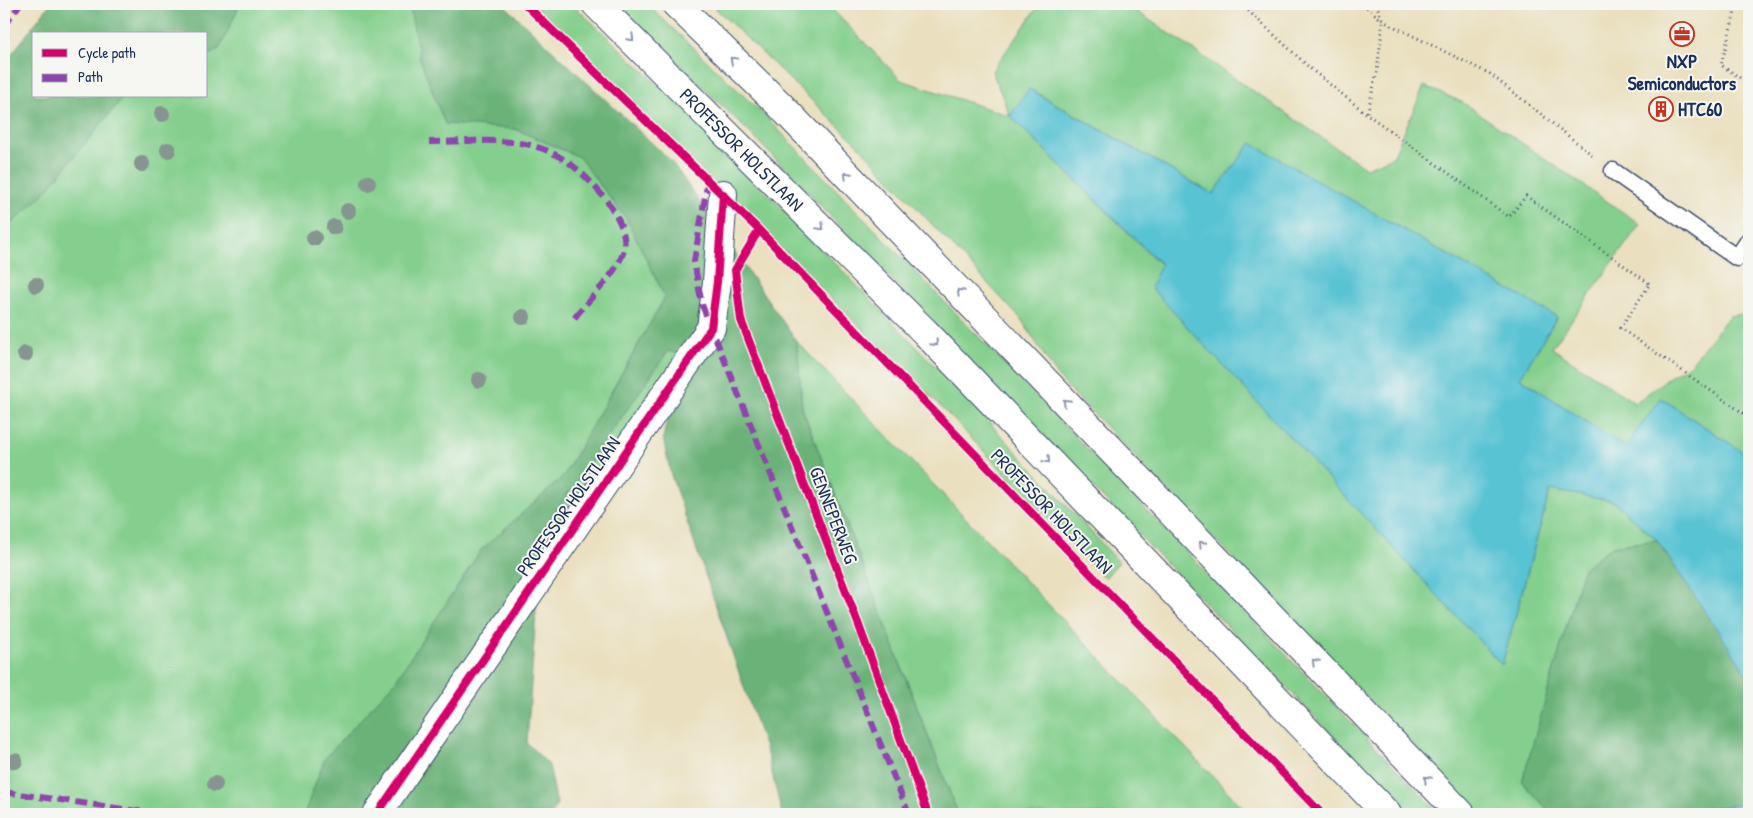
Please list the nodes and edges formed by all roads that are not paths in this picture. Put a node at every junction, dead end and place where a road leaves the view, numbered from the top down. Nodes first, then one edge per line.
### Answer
1 (596, 4) edge
2 (676, 4) edge
3 (1613, 171) road end
4 (723, 194) dead end
5 (1749, 240) edge
6 (377, 814) edge
7 (1387, 814) edge
8 (1461, 814) edge

1 -> 7 main road, PROFESSOR HOLSTLAAN
8 -> 2 main road
3 - 5 lane
4 - 6 main road, PROFESSOR HOLSTLAAN

